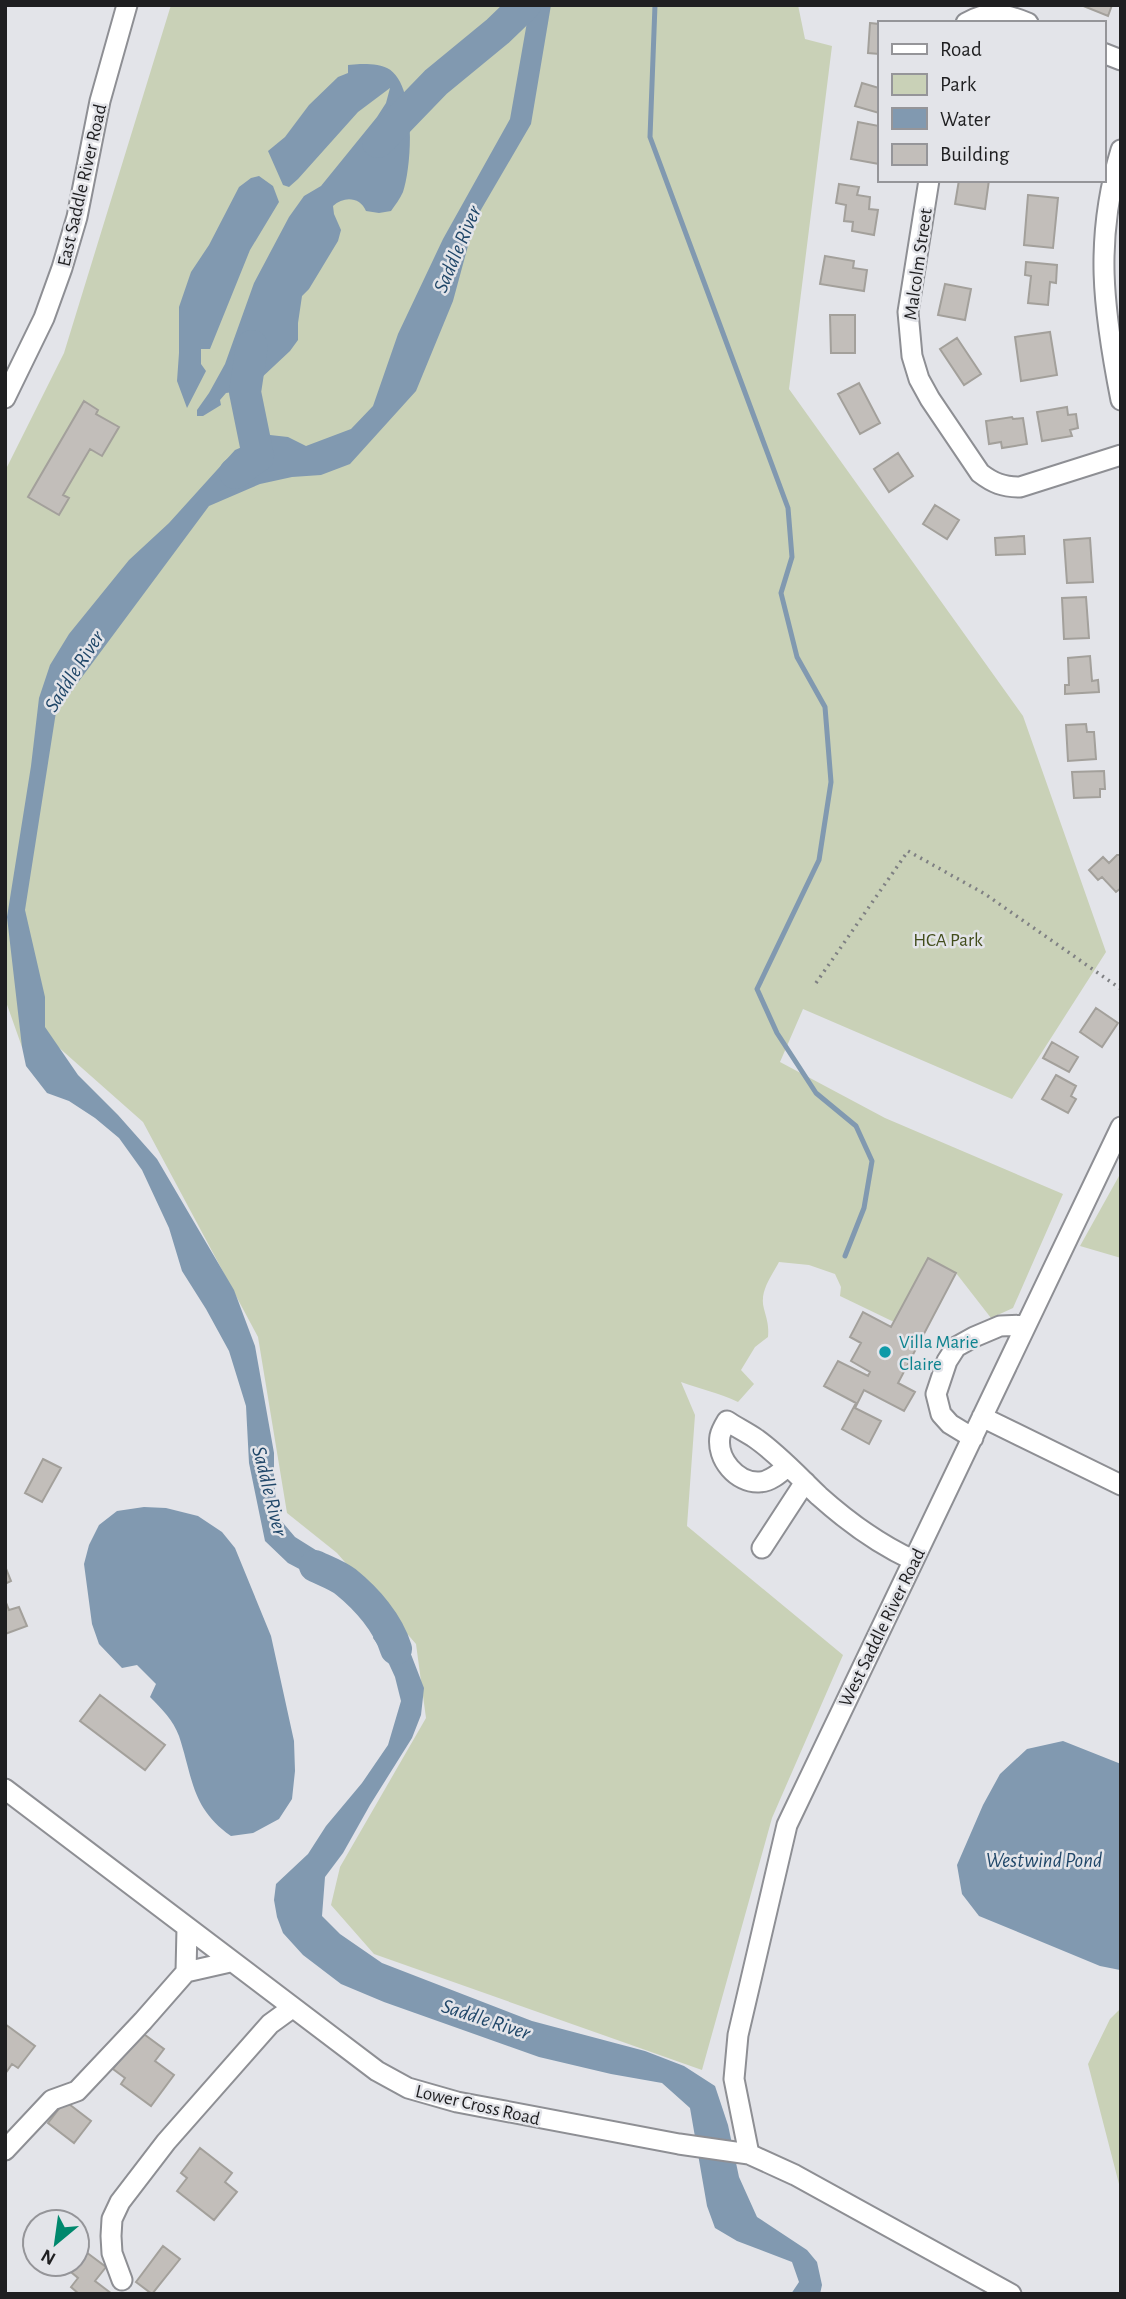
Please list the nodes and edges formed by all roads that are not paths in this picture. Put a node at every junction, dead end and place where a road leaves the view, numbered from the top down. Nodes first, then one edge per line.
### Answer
1 (127, 5) edge
2 (969, 21) edge
3 (1023, 21) edge
4 (1121, 150) edge
5 (929, 182) edge
6 (5, 398) edge
7 (1121, 400) edge
8 (1121, 455) edge
9 (1121, 1127) edge
10 (1026, 1325) junction
11 (982, 1417) junction
12 (973, 1438) junction
13 (788, 1466) dead end
14 (805, 1482) junction
15 (1121, 1485) edge
16 (762, 1548) dead end
17 (913, 1560) junction
18 (5, 1790) edge
19 (187, 1928) junction
20 (230, 1962) junction
21 (186, 1972) junction
22 (292, 2008) junction
23 (5, 2150) edge
24 (743, 2153) junction
25 (122, 2280) dead end
26 (1011, 2294) edge

1 - 6 street, East Saddle River Road
2 - 3 street
4 - 7 street
5 - 8 street, Malcolm Street
9 - 10 street, West Saddle River Road
10 - 11 street, West Saddle River Road
10 - 12 street
11 - 12 street, West Saddle River Road
11 - 15 street
12 - 17 street, West Saddle River Road
13 - 14 street
14 - 16 street
14 - 17 street
17 - 24 street, West Saddle River Road
18 - 19 street, Lower Cross Road
19 - 20 street, Lower Cross Road
19 - 21 street
20 - 21 street
20 - 22 street, Lower Cross Road
21 - 23 street
22 - 24 street, Lower Cross Road
22 - 25 street
24 - 26 street, Lower Cross Road

